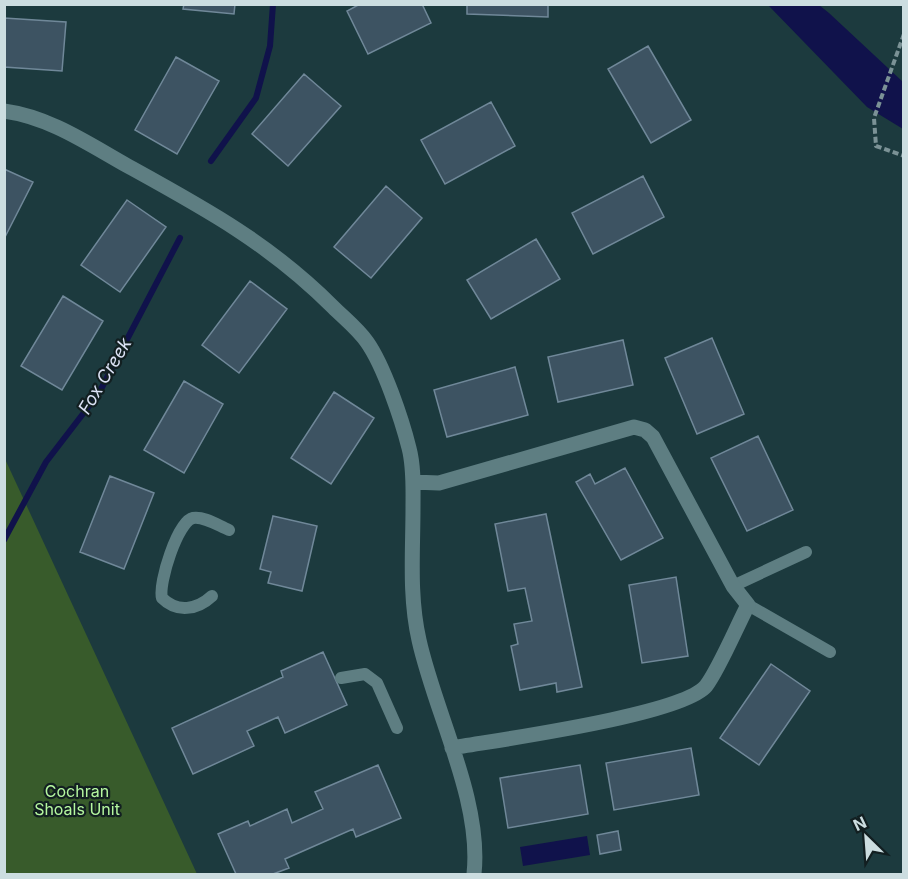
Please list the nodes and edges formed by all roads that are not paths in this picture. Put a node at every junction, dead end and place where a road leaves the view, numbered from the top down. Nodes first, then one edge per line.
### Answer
1 (4, 111) edge
2 (413, 482) junction
3 (229, 530) dead end
4 (806, 552) dead end
5 (733, 586) junction
6 (212, 596) dead end
7 (748, 604) junction
8 (830, 652) dead end
9 (341, 678) dead end
10 (398, 728) dead end
11 (452, 748) junction
12 (474, 874) edge

1 - 2 street
2 - 5 street
2 - 11 street
3 - 6 lane
4 - 5 lane
5 - 7 street
7 - 8 lane
7 - 11 street
9 - 10 lane
11 - 12 street

